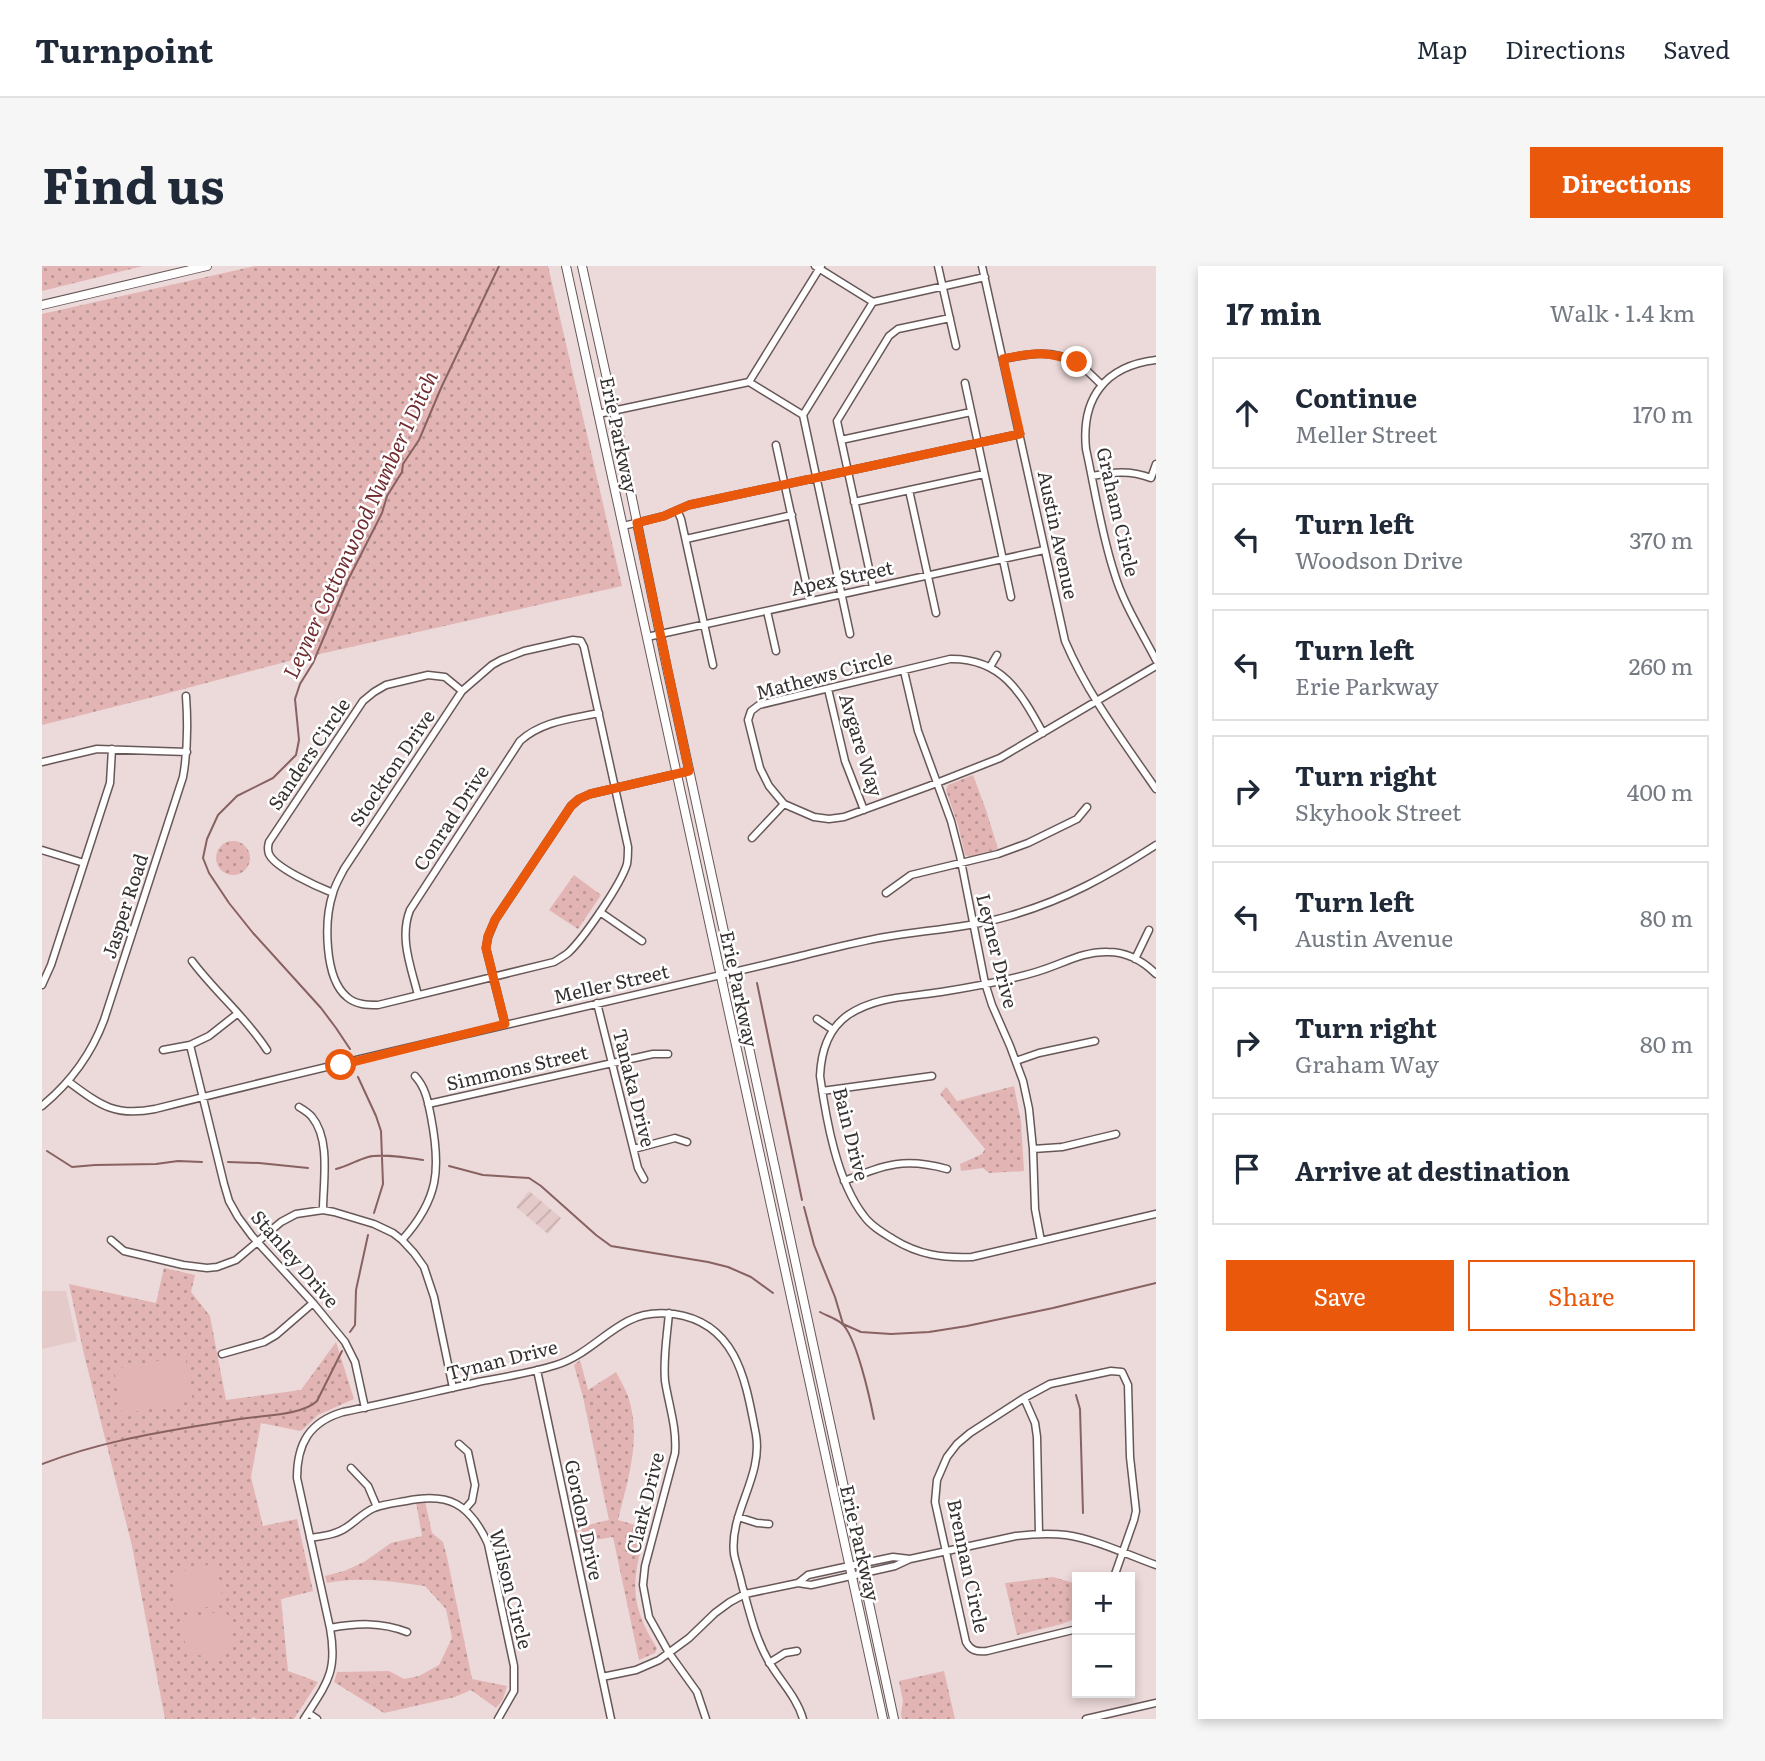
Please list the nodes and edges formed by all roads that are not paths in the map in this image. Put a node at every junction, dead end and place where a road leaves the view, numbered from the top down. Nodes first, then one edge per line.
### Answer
1 (207, 266) edge
2 (566, 266) edge
3 (582, 266) edge
4 (939, 266) edge
5 (982, 266) edge
6 (818, 267) edge
7 (985, 277) junction
8 (943, 286) junction
9 (873, 302) junction
10 (42, 305) edge
11 (950, 318) junction
12 (956, 346) dead end
13 (1003, 359) junction
14 (1156, 360) edge
15 (749, 382) junction
16 (965, 383) dead end
17 (1101, 384) junction
18 (614, 411) junction
19 (971, 412) junction
20 (598, 414) junction
21 (803, 415) junction
22 (1020, 434) junction
23 (841, 440) junction
24 (978, 443) junction
25 (776, 445) dead end
26 (1156, 464) edge
27 (848, 471) junction
28 (984, 474) junction
29 (1092, 476) junction
30 (817, 478) junction
31 (1153, 479) edge
32 (785, 485) junction
33 (909, 490) junction
34 (854, 502) junction
35 (677, 510) junction
36 (792, 516) junction
37 (637, 523) junction
38 (623, 526) junction
39 (686, 539) junction
40 (1044, 550) junction
41 (1003, 559) junction
42 (928, 576) junction
43 (873, 587) junction
44 (842, 594) junction
45 (1011, 597) dead end
46 (810, 601) junction
47 (767, 611) junction
48 (936, 613) dead end
49 (704, 624) junction
50 (850, 634) dead end
51 (660, 635) junction
52 (647, 637) junction
53 (776, 650) dead end
54 (997, 655) dead end
55 (1156, 660) edge
56 (713, 665) dead end
57 (1156, 666) edge
58 (990, 667) junction
59 (904, 671) junction
60 (828, 688) junction
61 (462, 691) junction
62 (186, 696) dead end
63 (1096, 701) junction
64 (599, 713) junction
65 (1043, 733) junction
66 (112, 749) junction
67 (187, 752) junction
68 (42, 762) edge
69 (689, 771) junction
70 (677, 774) junction
71 (937, 783) junction
72 (615, 788) junction
73 (1156, 789) edge
74 (784, 804) junction
75 (1087, 807) dead end
76 (864, 810) junction
77 (752, 838) dead end
78 (1156, 845) edge
79 (42, 850) edge
80 (84, 863) junction
81 (962, 863) junction
82 (332, 893) junction
83 (887, 893) dead end
84 (600, 912) junction
85 (972, 925) junction
86 (1149, 930) dead end
87 (642, 941) dead end
88 (1135, 958) junction
89 (192, 961) dead end
90 (732, 973) junction
91 (1156, 974) edge
92 (720, 975) junction
93 (493, 978) junction
94 (985, 984) junction
95 (42, 985) edge
96 (418, 995) junction
97 (597, 1003) junction
98 (237, 1014) junction
99 (817, 1020) dead end
100 (505, 1024) junction
101 (833, 1030) junction
102 (1095, 1041) dead end
103 (190, 1045) junction
104 (267, 1049) dead end
105 (163, 1050) dead end
106 (668, 1054) dead end
107 (1016, 1061) junction
108 (612, 1063) junction
109 (415, 1076) dead end
110 (932, 1076) dead end
111 (69, 1082) junction
112 (822, 1091) junction
113 (204, 1097) junction
114 (428, 1104) junction
115 (42, 1106) edge
116 (299, 1107) dead end
117 (1116, 1135) dead end
118 (687, 1142) dead end
119 (634, 1149) junction
120 (1033, 1149) junction
121 (947, 1169) dead end
122 (643, 1179) dead end
123 (844, 1181) junction
124 (323, 1210) junction
125 (1156, 1214) edge
126 (111, 1240) dead end
127 (402, 1240) junction
128 (1041, 1241) junction
129 (257, 1242) junction
130 (313, 1303) junction
131 (669, 1313) junction
132 (222, 1354) dead end
133 (537, 1370) junction
134 (453, 1388) junction
135 (1024, 1398) junction
136 (365, 1408) junction
137 (459, 1444) dead end
138 (351, 1468) dead end
139 (377, 1507) junction
140 (465, 1509) junction
141 (738, 1517) junction
142 (769, 1524) dead end
143 (1039, 1534) junction
144 (310, 1538) junction
145 (946, 1551) junction
146 (1122, 1553) junction
147 (1156, 1565) edge
148 (849, 1566) junction
149 (861, 1569) junction
150 (1116, 1572) edge
151 (851, 1576) junction
152 (798, 1583) junction
153 (745, 1594) junction
154 (330, 1628) junction
155 (1072, 1630) edge
156 (407, 1632) dead end
157 (797, 1651) dead end
158 (669, 1653) junction
159 (769, 1662) junction
160 (602, 1677) junction
161 (1156, 1703) edge
162 (306, 1716) edge
163 (502, 1718) edge
164 (317, 1719) edge
165 (611, 1719) edge
166 (706, 1719) edge
167 (803, 1719) edge
168 (883, 1719) edge
169 (894, 1719) edge
170 (1086, 1719) edge

1 - 10 main road
2 - 20 main road, Erie Parkway
3 - 18 main road, Erie Parkway
4 - 8 street
5 - 7 street, Austin Avenue
6 - 9 street
6 - 15 street
7 - 8 street
7 - 13 street, Austin Avenue
8 - 9 street
8 - 11 street
9 - 21 street
11 - 12 street
11 - 23 street
13 - 17 street
13 - 22 street, Austin Avenue
14 - 17 street
15 - 18 street
15 - 21 street
16 - 19 street
17 - 29 street, Graham Circle
18 - 20 street
18 - 37 main road, Erie Parkway
19 - 23 street
19 - 24 street
20 - 38 main road, Erie Parkway
21 - 30 street
22 - 24 street
22 - 40 street, Austin Avenue
23 - 27 street
24 - 27 street
24 - 28 street
25 - 32 street
26 - 31 street
27 - 30 street
27 - 34 street
28 - 33 street
28 - 41 street
29 - 31 street
29 - 55 street, Graham Circle
30 - 32 street
30 - 44 street
32 - 35 street
32 - 36 street
33 - 34 street
33 - 42 street
34 - 43 street
35 - 37 street
35 - 39 street
36 - 39 street
36 - 46 street
37 - 38 street
37 - 51 main road, Erie Parkway
38 - 52 main road, Erie Parkway
39 - 49 street
40 - 41 street, Apex Street
40 - 63 street, Austin Avenue
41 - 42 street, Apex Street
41 - 45 street
42 - 43 street, Apex Street
42 - 48 street
43 - 44 street, Apex Street
44 - 46 street, Apex Street
44 - 50 street
46 - 47 street, Apex Street
47 - 49 street, Apex Street
47 - 53 street
49 - 51 street, Apex Street
49 - 56 street
51 - 52 street, Apex Street
51 - 69 main road, Erie Parkway
52 - 70 main road, Erie Parkway
54 - 58 street
57 - 63 street
58 - 59 street, Mathews Circle
58 - 65 street, Mathews Circle
59 - 60 street, Mathews Circle
59 - 71 street, Leyner Drive
60 - 74 street, Mathews Circle
60 - 76 street, Avgare Way
61 - 64 street, Stockton Drive
61 - 82 street, Stockton Drive
61 - 82 street, Sanders Circle
62 - 67 street, Jasper Road
63 - 65 street
63 - 73 street, Austin Avenue
64 - 72 street
64 - 96 street, Conrad Drive
65 - 71 street
66 - 67 street
66 - 68 street
66 - 80 street
67 - 111 street, Jasper Road
69 - 70 street
69 - 90 main road, Erie Parkway
70 - 72 street
70 - 92 main road, Erie Parkway
71 - 76 street
71 - 81 street, Leyner Drive
72 - 84 street
72 - 93 street
74 - 76 street
74 - 77 street
75 - 81 street
78 - 85 street, Meller Street
79 - 80 street
80 - 95 street
81 - 83 street
81 - 85 street, Leyner Drive
82 - 96 street, Stockton Drive
84 - 87 street
84 - 93 street
85 - 90 street, Meller Street
85 - 94 street, Leyner Drive
86 - 88 street
88 - 91 street
88 - 94 street
89 - 98 street
90 - 92 street, Meller Street
90 - 149 main road, Erie Parkway
92 - 97 street, Meller Street
92 - 148 main road, Erie Parkway
93 - 96 street
93 - 100 street
94 - 101 street
94 - 107 street, Leyner Drive
97 - 100 street, Meller Street
97 - 108 street, Tanaka Drive
98 - 103 street
98 - 104 street
99 - 101 street
100 - 113 street, Meller Street
101 - 112 street, Bain Drive
102 - 107 street
103 - 105 street
103 - 113 street, Stanley Drive
106 - 108 street, Simmons Street
107 - 120 street, Leyner Drive
108 - 114 street, Simmons Street
108 - 119 street, Tanaka Drive
109 - 114 street
110 - 112 street
111 - 113 street, Meller Street
111 - 115 street, Jasper Road
112 - 123 street, Bain Drive
113 - 129 street, Stanley Drive
114 - 127 street
116 - 124 street
117 - 120 street
118 - 119 street
119 - 122 street, Tanaka Drive
120 - 128 street, Leyner Drive
121 - 123 street
123 - 128 street, Bain Drive
124 - 127 street
124 - 129 street
125 - 128 street, Bain Drive
126 - 129 street
127 - 134 street
129 - 130 street, Stanley Drive
130 - 132 street
130 - 136 street, Stanley Drive
131 - 133 street, Tynan Drive
131 - 141 street, Tynan Drive
131 - 158 street, Clark Drive
133 - 134 street, Tynan Drive
133 - 160 street, Gordon Drive
134 - 136 street, Tynan Drive
135 - 143 street
135 - 145 street, Brennan Circle
135 - 146 street, Brennan Circle
136 - 144 street, Tynan Drive
137 - 140 street
138 - 139 street
139 - 140 street
139 - 144 street
140 - 163 street, Wilson Circle
141 - 142 street
141 - 153 street, Tynan Drive
143 - 145 street
143 - 146 street
144 - 154 street, Tynan Drive
145 - 149 street
145 - 155 street, Brennan Circle
146 - 147 street
146 - 150 street, Brennan Circle
148 - 149 street
148 - 151 main road, Erie Parkway
148 - 152 street
149 - 151 street
149 - 169 main road, Erie Parkway
151 - 152 street
151 - 168 main road, Erie Parkway
152 - 153 street
153 - 158 street
153 - 159 street, Tynan Drive
154 - 156 street
154 - 162 street, Tynan Drive
157 - 159 street
158 - 160 street
158 - 166 street, Clark Drive
159 - 167 street, Tynan Drive
160 - 165 street, Gordon Drive
161 - 170 street
162 - 164 street

